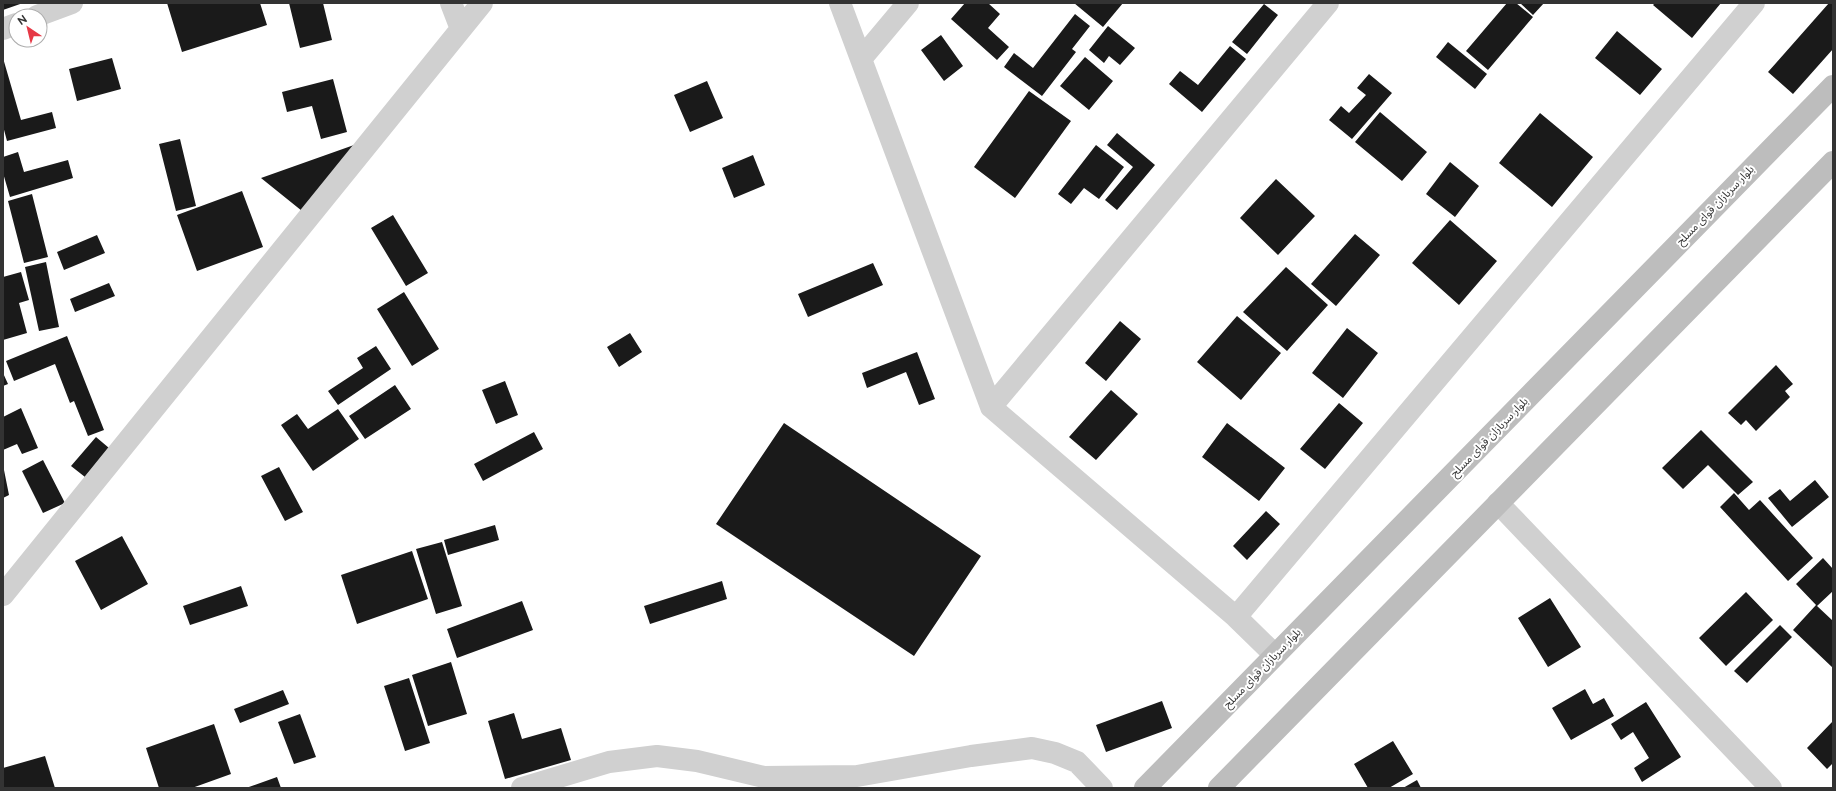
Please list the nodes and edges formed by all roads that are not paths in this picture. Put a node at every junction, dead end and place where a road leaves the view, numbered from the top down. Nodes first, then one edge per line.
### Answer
1 (72, 3) edge
2 (451, 3) edge
3 (482, 3) edge
4 (840, 3) edge
5 (908, 3) edge
6 (1328, 3) edge
7 (1754, 3) edge
8 (48, 12) edge
9 (460, 29) junction
10 (861, 59) junction
11 (1833, 86) edge
12 (1833, 162) edge
13 (991, 407) junction
14 (1498, 503) junction
15 (3, 596) edge
16 (1236, 617) junction
17 (1275, 655) junction
18 (522, 788) edge
19 (1102, 788) edge
20 (1144, 788) edge
21 (1219, 788) edge
22 (1771, 788) edge

1 - 8 street
2 - 9 street
3 - 9 street
4 - 10 street
5 - 10 street
6 - 13 street
7 - 16 street
9 - 15 street
10 - 13 street
11 - 17 main road, بلوار سربازان قوای مسلح
12 - 14 main road
13 - 16 street
14 - 21 main road
14 - 22 street
16 - 17 street
17 - 20 main road, بلوار سربازان قوای مسلح
18 - 19 street

